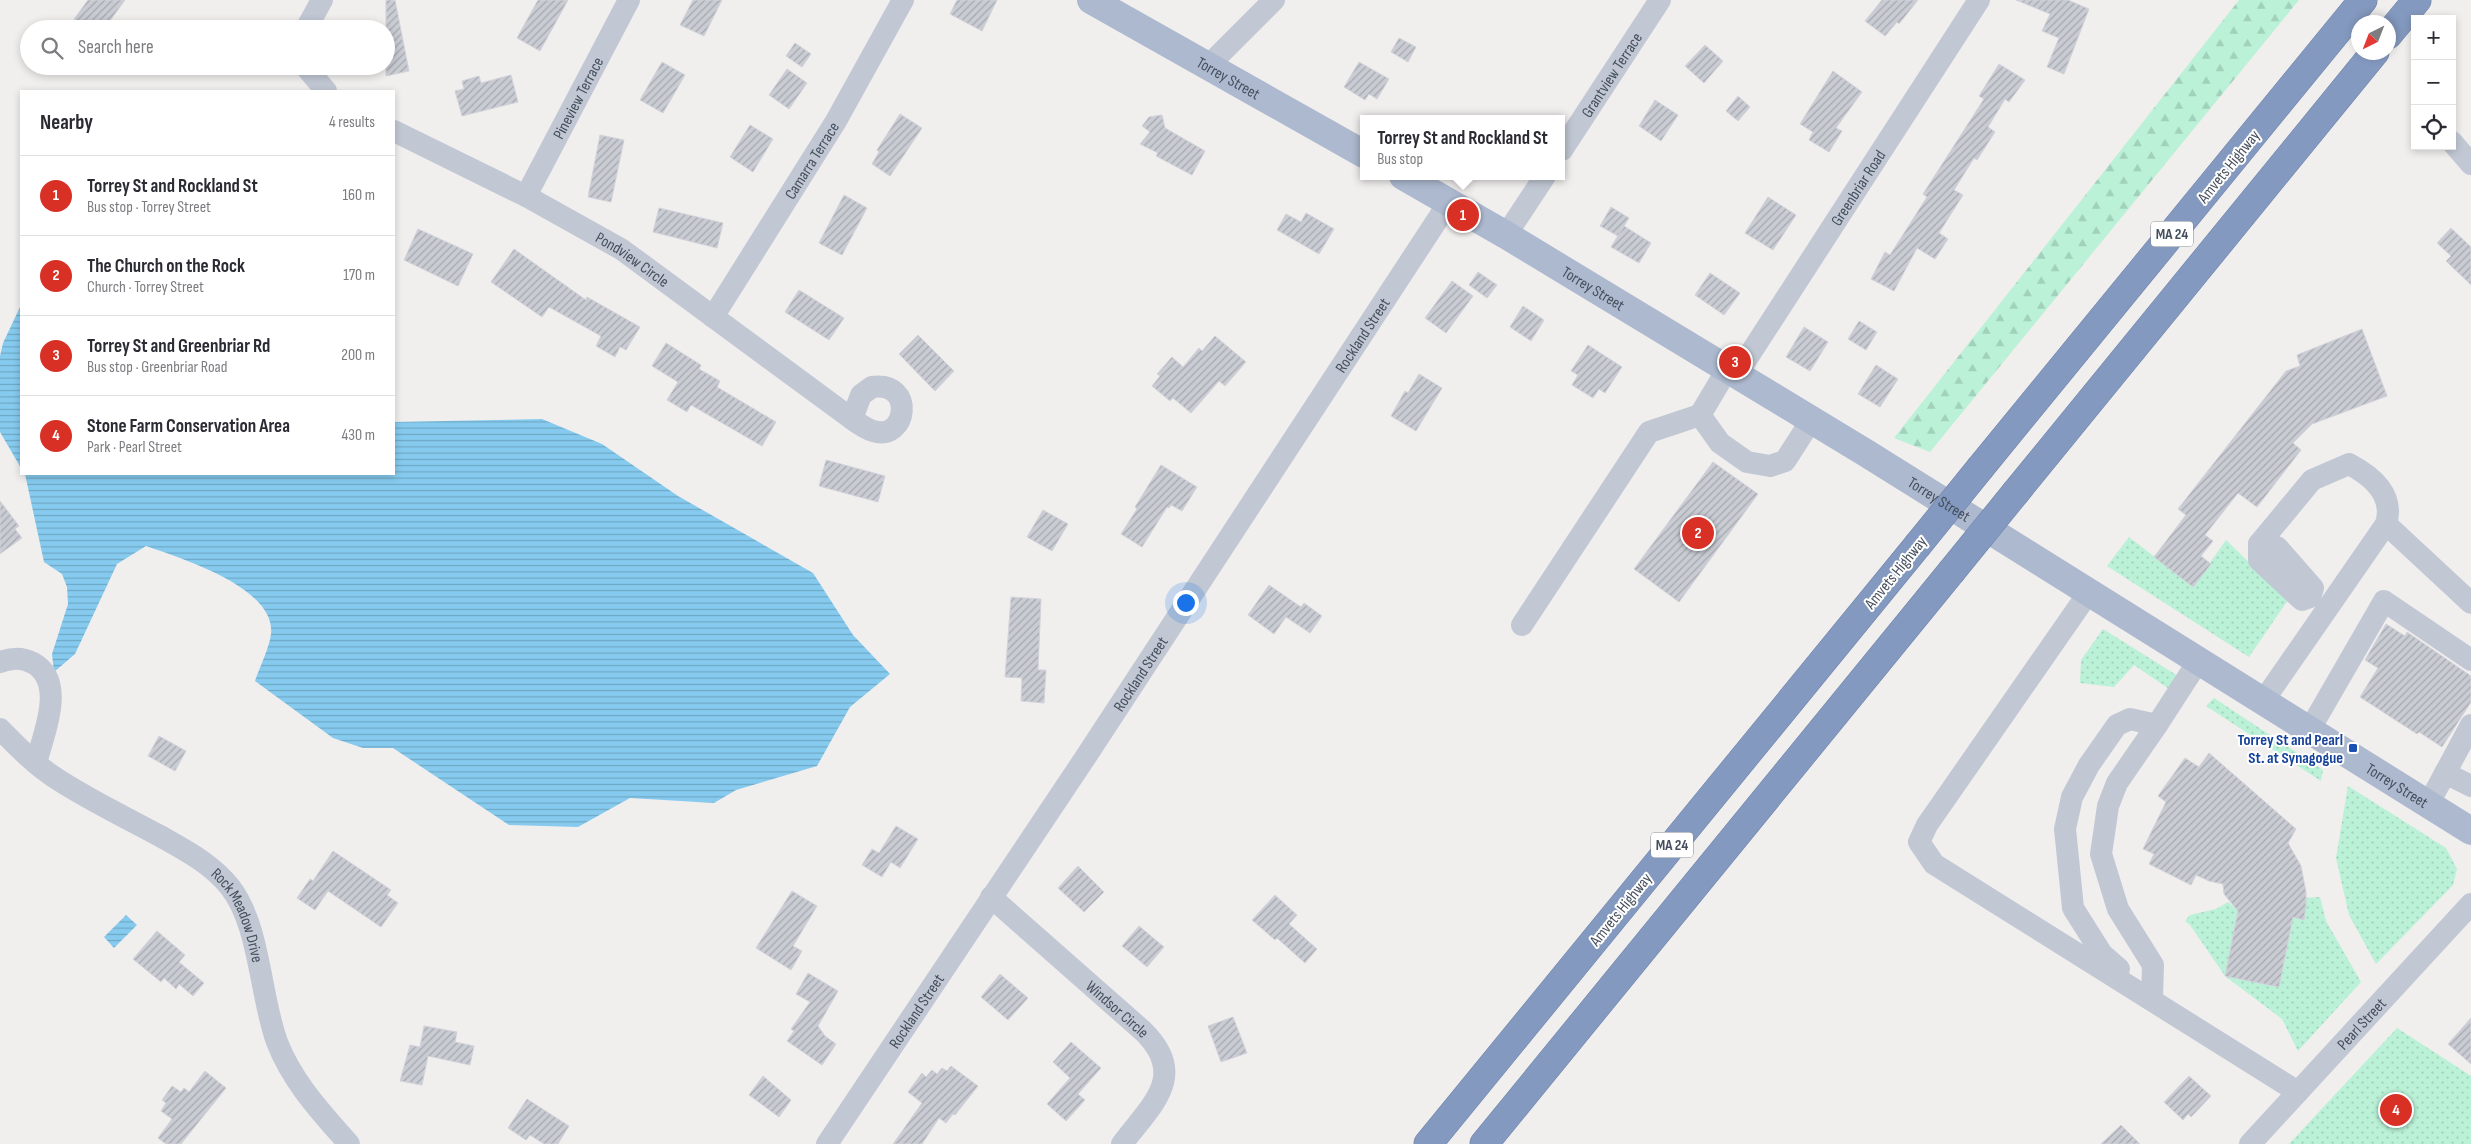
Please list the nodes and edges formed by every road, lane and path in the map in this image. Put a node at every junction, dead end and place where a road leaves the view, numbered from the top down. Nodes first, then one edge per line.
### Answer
1 (322, 0) edge
2 (629, 0) edge
3 (903, 0) edge
4 (1091, 0) edge
5 (1274, 0) edge
6 (1660, 0) edge
7 (1979, 0) edge
8 (2363, 0) edge
9 (2417, 0) edge
10 (311, 20) edge
11 (2396, 25) edge
12 (2368, 60) edge
13 (1208, 66) junction
14 (313, 75) edge
15 (325, 90) edge
16 (395, 131) edge
17 (1565, 145) edge
18 (2456, 147) edge
19 (1360, 152) edge
20 (2471, 164) edge
21 (1410, 180) edge
22 (1542, 180) edge
23 (526, 196) junction
24 (1449, 202) junction
25 (1506, 235) junction
26 (713, 317) junction
27 (1733, 371) junction
28 (1700, 415) junction
29 (1812, 419) junction
30 (852, 420) dead end
31 (2386, 524) junction
32 (2089, 592) junction
33 (2471, 602) edge
34 (2318, 604) junction
35 (1522, 625) dead end
36 (2199, 660) junction
37 (2471, 660) edge
38 (0, 662) edge
39 (2264, 700) junction
40 (2471, 724) edge
41 (2157, 725) junction
42 (0, 729) edge
43 (2310, 729) junction
44 (36, 763) junction
45 (2445, 773) junction
46 (2471, 786) edge
47 (2429, 803) junction
48 (2471, 831) edge
49 (991, 897) junction
50 (2471, 904) edge
51 (2152, 999) junction
52 (2298, 1092) junction
53 (349, 1144) edge
54 (827, 1144) edge
55 (1122, 1144) edge
56 (1428, 1144) edge
57 (1484, 1144) edge
58 (2250, 1144) edge

1 - 10 street
2 - 23 street, Pineview Terrace
3 - 26 street, Camarra Terrace
4 - 13 main road, Torrey Street
5 - 13 street
6 - 17 street, Grantview Terrace
7 - 27 street, Greenbriar Road
8 - 56 highway, Amvets Highway / MA 24, bridge
9 - 11 highway
12 - 57 highway, MA 24, bridge
13 - 19 main road, Torrey Street
14 - 15 street
16 - 23 street, Pondview Circle
18 - 20 street
21 - 24 main road, Torrey Street
22 - 25 street
23 - 26 street, Pondview Circle
24 - 25 main road, Torrey Street
24 - 49 street, Rockland Street
25 - 27 main road, Torrey Street
26 - 30 street, Pondview Circle
27 - 28 street, Greenbriar Road
27 - 29 main road, Torrey Street
28 - 29 street
28 - 35 street
29 - 32 main road, Torrey Street
31 - 33 street
31 - 34 street
31 - 34 street
32 - 36 main road, Torrey Street
32 - 51 street
34 - 39 street
36 - 39 main road, Torrey Street
36 - 41 street
37 - 43 street
38 - 44 street
39 - 43 main road, Torrey Street
40 - 45 street
41 - 51 street
41 - 51 street
42 - 44 street, Rock Meadow Drive
43 - 47 main road, Torrey Street
44 - 53 street, Rock Meadow Drive
45 - 46 street
45 - 47 street
47 - 48 main road, Torrey Street
49 - 54 street, Rockland Street
49 - 55 street, Windsor Circle
50 - 52 street, Pearl Street
51 - 52 street
52 - 58 street, Pearl Street

